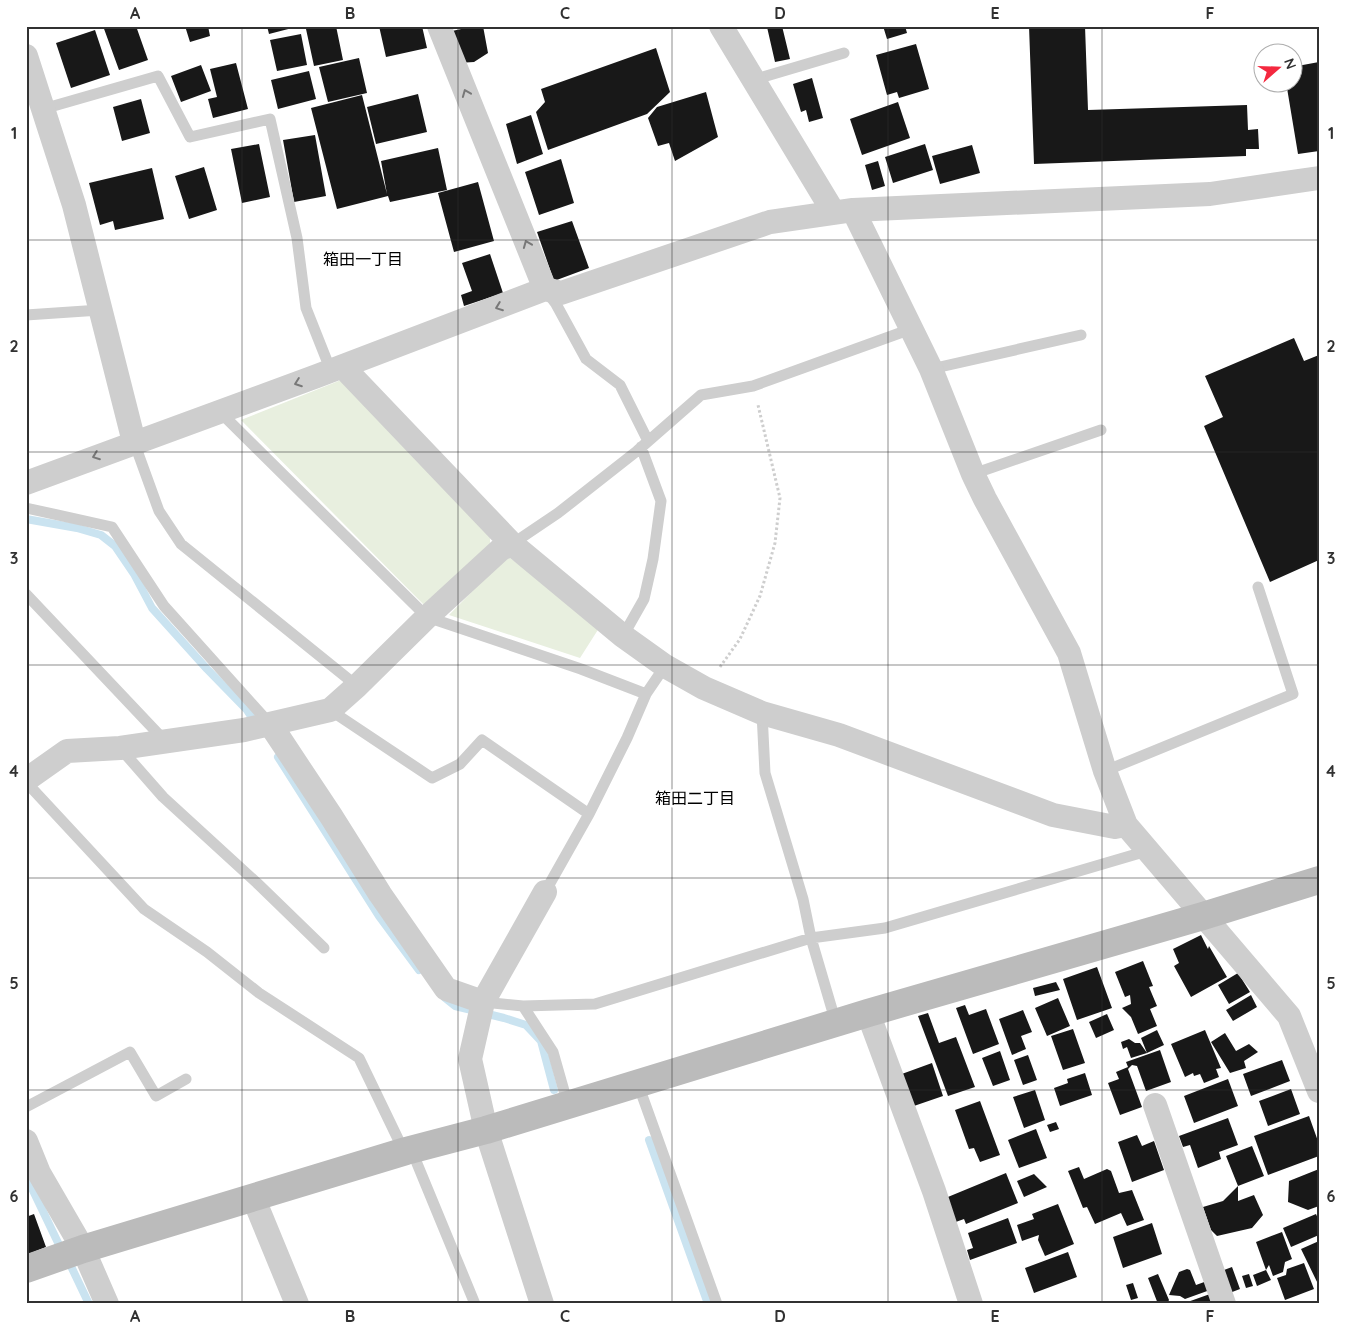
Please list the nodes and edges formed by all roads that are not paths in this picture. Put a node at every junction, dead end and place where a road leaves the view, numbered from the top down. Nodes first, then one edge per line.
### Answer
1 (439, 26) edge
2 (721, 26) edge
3 (844, 53) dead end
4 (26, 56) edge
5 (753, 80) junction
6 (43, 109) junction
7 (1319, 178) edge
8 (843, 211) junction
9 (545, 289) junction
10 (100, 310) junction
11 (26, 315) edge
12 (911, 329) junction
13 (1081, 334) dead end
14 (337, 369) junction
15 (931, 369) junction
16 (220, 412) junction
17 (1101, 430) dead end
18 (134, 442) junction
19 (645, 444) junction
20 (973, 474) junction
21 (26, 483) edge
22 (26, 508) edge
23 (512, 544) junction
24 (1258, 587) dead end
25 (26, 594) edge
26 (426, 616) junction
27 (623, 636) junction
28 (665, 666) junction
29 (357, 686) junction
30 (646, 694) junction
31 (330, 710) junction
32 (762, 713) junction
33 (269, 724) junction
34 (165, 741) junction
35 (120, 748) junction
36 (1105, 771) junction
37 (26, 781) edge
38 (589, 814) junction
39 (1126, 825) junction
40 (1147, 851) junction
41 (1319, 880) edge
42 (545, 892) joint
43 (1203, 916) junction
44 (811, 938) junction
45 (324, 948) dead end
46 (483, 1003) junction
47 (523, 1006) junction
48 (868, 1013) junction
49 (836, 1023) junction
50 (186, 1079) dead end
51 (638, 1084) junction
52 (1318, 1086) edge
53 (568, 1105) junction
54 (1155, 1105) dead end
55 (26, 1107) edge
56 (486, 1130) junction
57 (26, 1142) edge
58 (406, 1151) junction
59 (253, 1197) junction
60 (82, 1249) junction
61 (37, 1265) edge
62 (107, 1304) edge
63 (297, 1304) edge
64 (475, 1304) edge
65 (542, 1304) edge
66 (717, 1304) edge
67 (972, 1304) edge
68 (1224, 1304) edge

9 -> 1 street
2 - 5 street
3 - 5 lane
4 - 6 street
5 - 8 street
6 - 10 street
6 - 14 lane
7 - 8 street
8 - 9 street
8 - 12 street
9 -> 14 street
9 - 19 lane
10 - 11 lane
10 - 18 street
12 - 15 street
12 - 19 lane
13 - 15 lane
14 -> 16 street
14 - 23 street
15 - 20 street
16 - 18 street
16 - 26 lane
17 - 20 lane
18 -> 21 street
18 - 29 lane
19 - 23 lane
19 - 27 lane
20 - 36 street
22 - 33 lane
23 - 26 street
23 - 27 street
24 - 36 lane
25 - 34 lane
26 - 29 street
26 - 30 lane
27 - 28 street
28 - 30 lane
28 - 32 street
29 - 31 street
30 - 38 lane
31 - 33 street
31 - 38 lane
32 - 39 street
32 - 44 lane
33 - 34 street
33 - 46 street
34 - 35 street
35 - 37 street
35 - 45 lane
36 - 39 street
37 - 58 lane
38 - 42 lane
39 - 40 street
40 - 43 street
40 - 44 lane
41 - 43 street
42 - 46 street
43 - 48 street
43 - 52 street
44 - 47 lane
44 - 49 lane
46 - 47 lane
46 - 56 street
47 - 53 lane
48 - 49 street
48 - 67 street
49 - 51 street
50 - 55 lane
51 - 53 street
51 - 66 lane
53 - 56 street
54 - 68 street
56 - 58 street
56 - 65 street
57 - 60 street
58 - 59 street
58 - 64 lane
59 - 60 street
59 - 63 street
60 - 61 street
60 - 62 street

